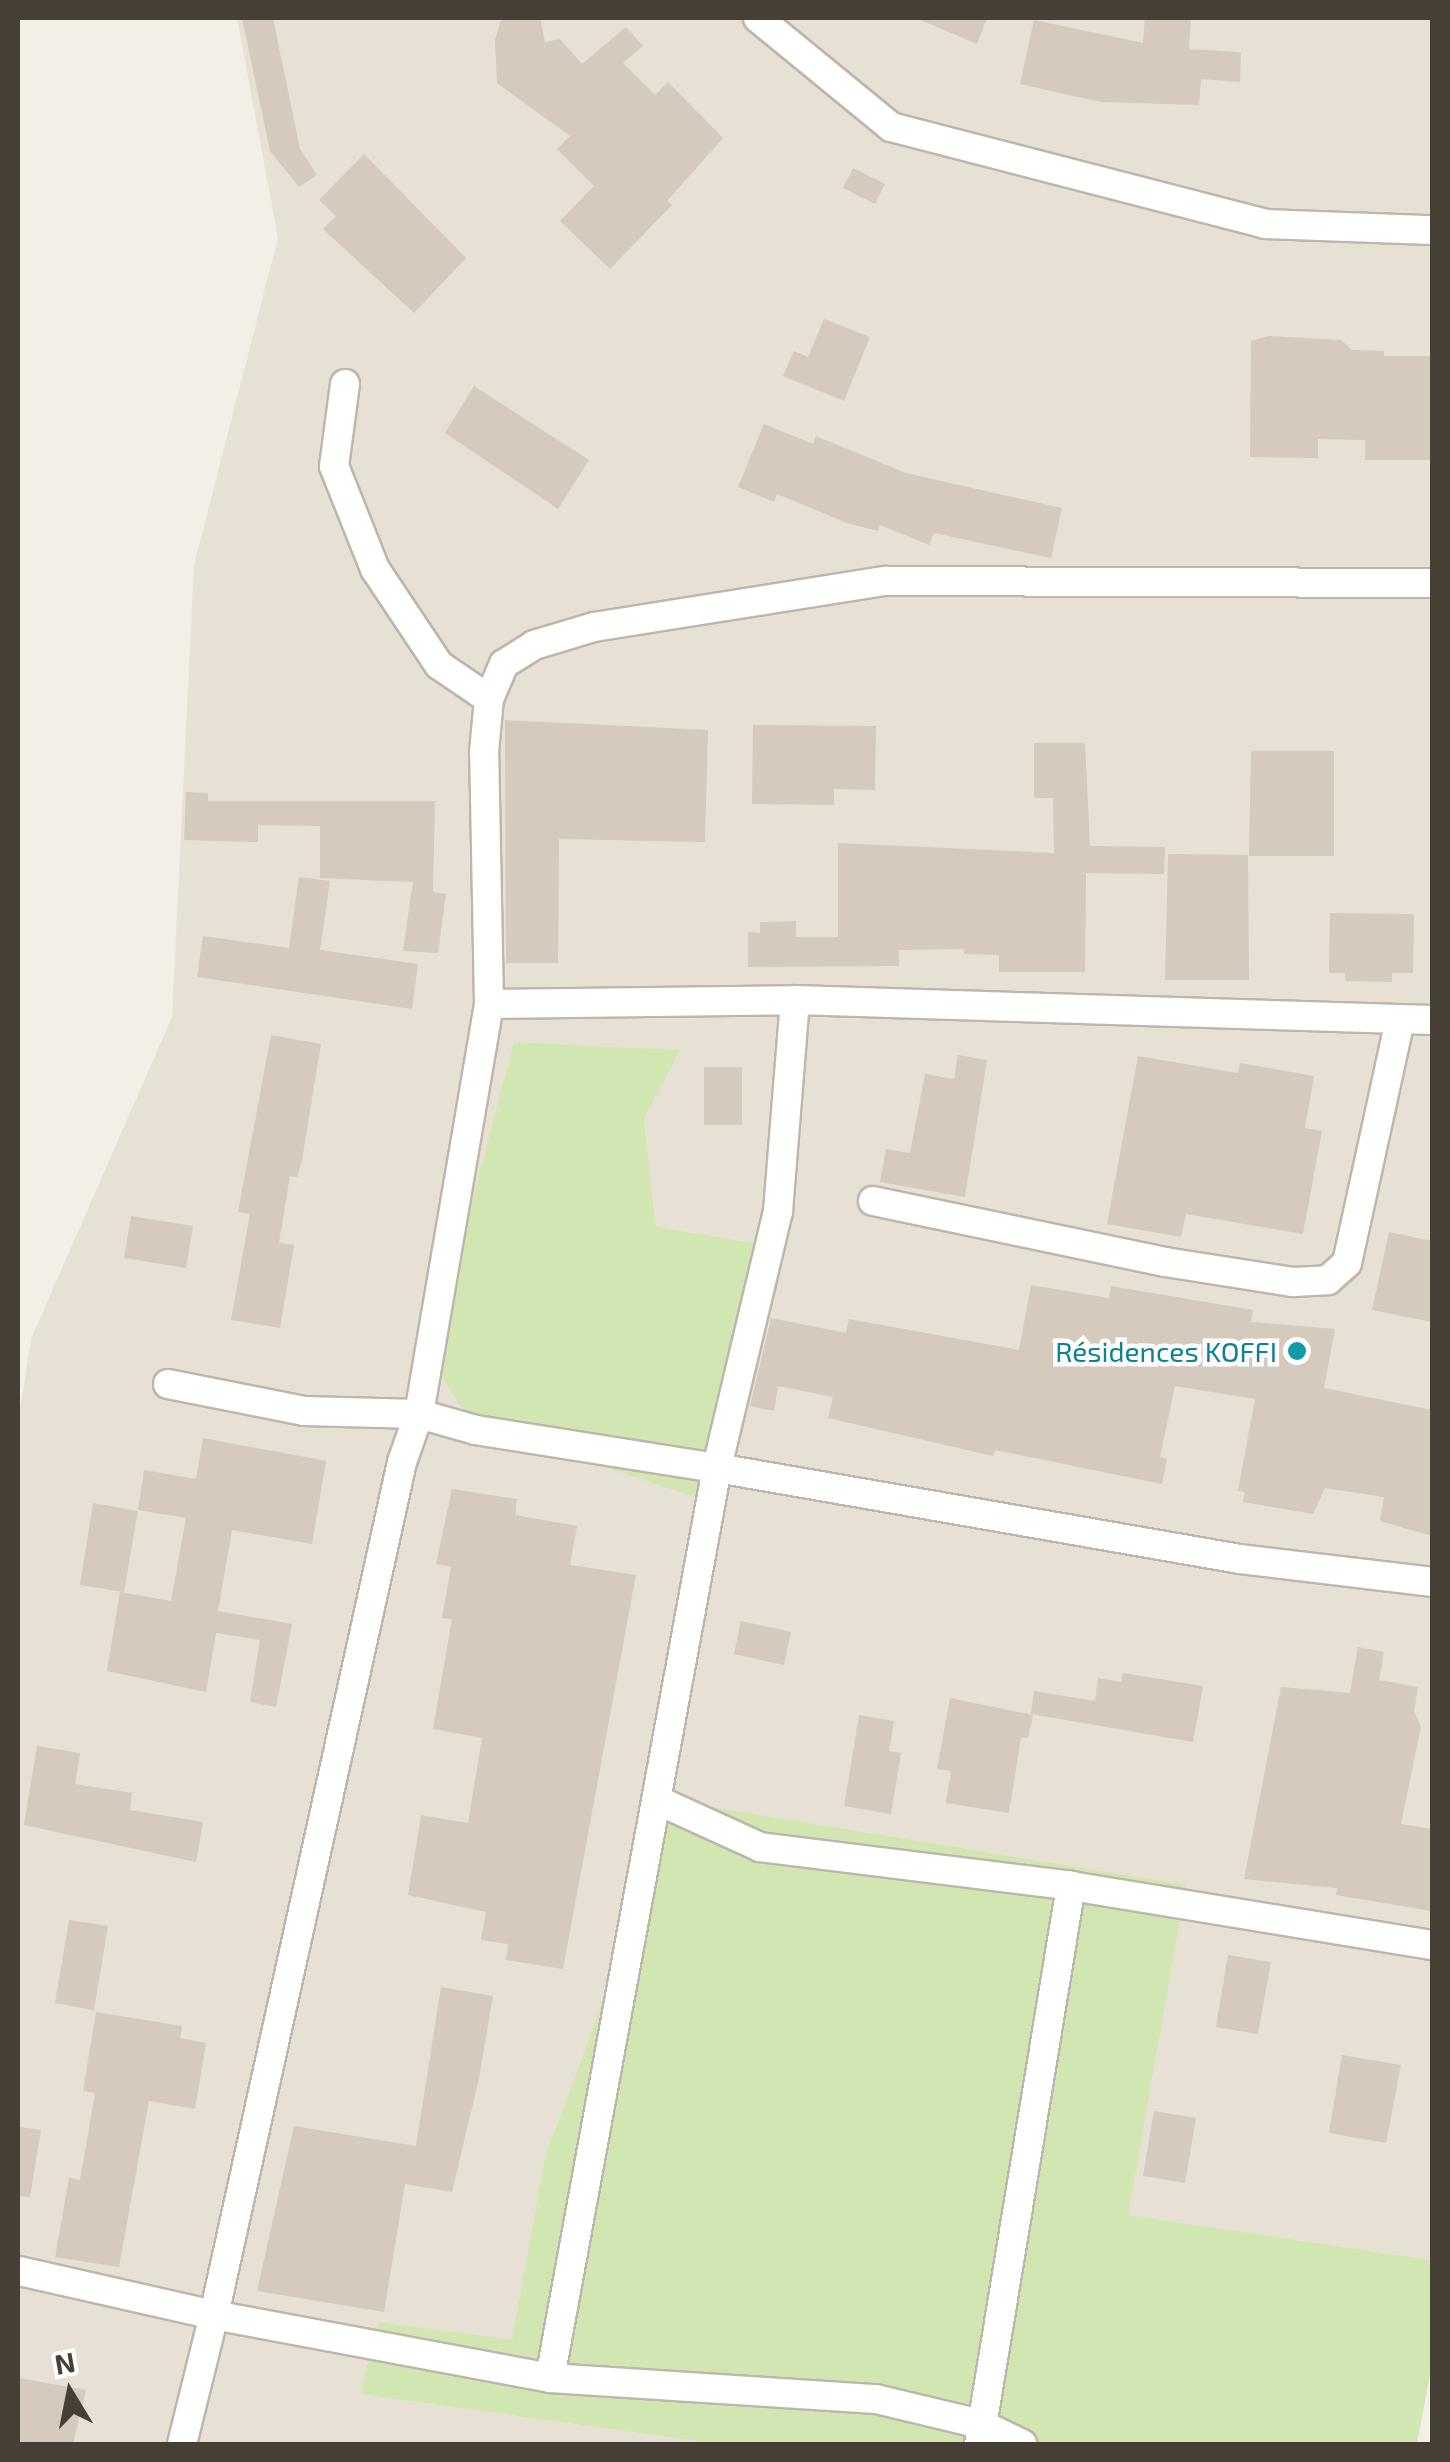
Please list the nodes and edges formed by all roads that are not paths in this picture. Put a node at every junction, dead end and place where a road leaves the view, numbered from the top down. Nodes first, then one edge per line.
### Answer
1 (758, 18) edge
2 (1432, 230) edge
3 (345, 384) dead end
4 (1432, 583) edge
5 (489, 699) junction
6 (796, 1000) junction
7 (489, 1004) junction
8 (1400, 1020) junction
9 (1432, 1020) edge
10 (874, 1201) dead end
11 (168, 1384) dead end
12 (420, 1414) junction
13 (717, 1468) junction
14 (1432, 1582) edge
15 (657, 1800) junction
16 (1071, 1886) junction
17 (1432, 1944) edge
18 (19, 2271) edge
19 (214, 2316) junction
20 (550, 2378) junction
21 (980, 2434) edge
22 (182, 2444) edge
23 (1022, 2444) edge

1 - 2 street
3 - 5 street
4 - 5 street
5 - 7 street
6 - 7 street
6 - 8 street
6 - 13 street
7 - 12 street
8 - 9 street
8 - 10 street
11 - 12 street
12 - 13 street
12 - 19 street
13 - 14 street
13 - 15 street
15 - 16 street
15 - 20 street
16 - 17 street
16 - 21 street
18 - 19 street
19 - 20 street
19 - 22 street
20 - 21 street
21 - 23 street

